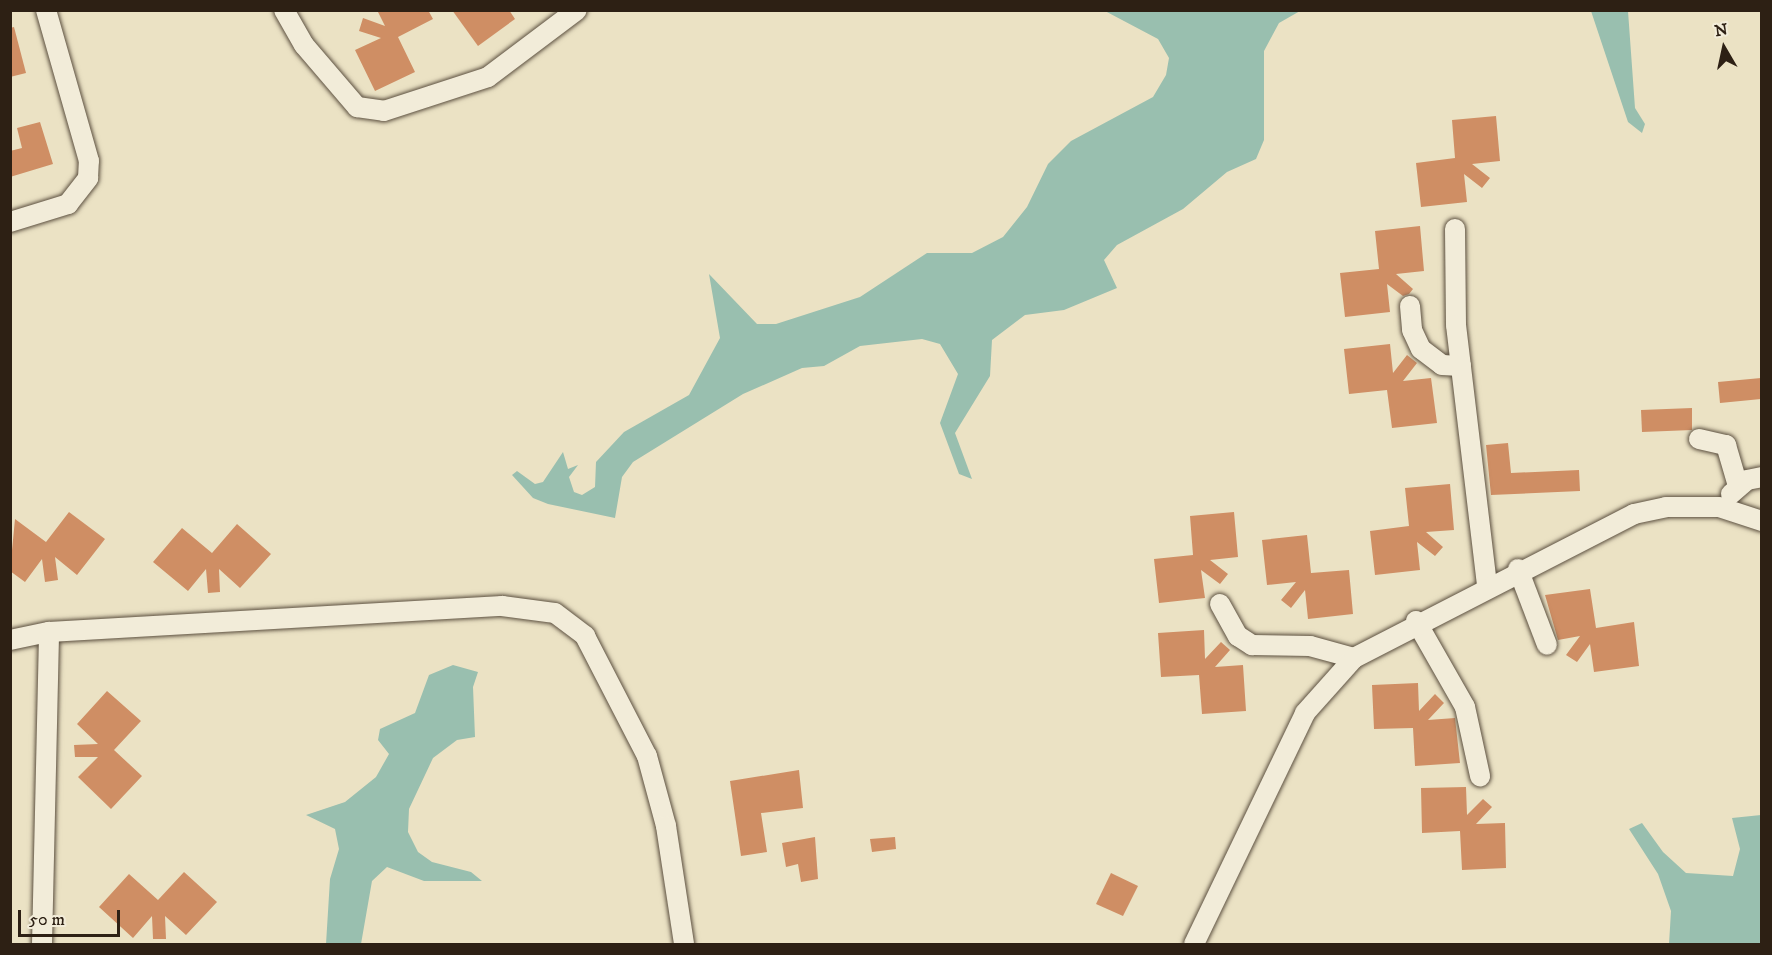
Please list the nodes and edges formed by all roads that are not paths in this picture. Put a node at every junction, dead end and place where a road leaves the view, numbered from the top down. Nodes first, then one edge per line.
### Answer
1 (46, 10) edge
2 (284, 10) edge
3 (577, 10) edge
4 (10, 222) edge
5 (1455, 229) dead end
6 (1410, 306) dead end
7 (1461, 366) junction
8 (1699, 439) dead end
9 (1761, 477) edge
10 (1738, 486) junction
11 (1719, 507) junction
12 (1761, 521) edge
13 (1518, 569) junction
14 (1487, 585) junction
15 (1220, 604) dead end
16 (1416, 621) junction
17 (49, 632) junction
18 (10, 640) edge
19 (1546, 645) dead end
20 (1354, 657) junction
21 (1480, 776) dead end
22 (42, 945) edge
23 (684, 945) edge
24 (1194, 945) edge

1 - 4 street
2 - 3 street
5 - 7 street
6 - 7 street
7 - 14 street
8 - 10 street
9 - 10 street
10 - 11 street
11 - 12 street
11 - 13 street
13 - 14 street
13 - 19 street
14 - 16 street
15 - 20 street
16 - 20 street
16 - 21 street
17 - 18 street
17 - 22 street
17 - 23 street
20 - 24 street

